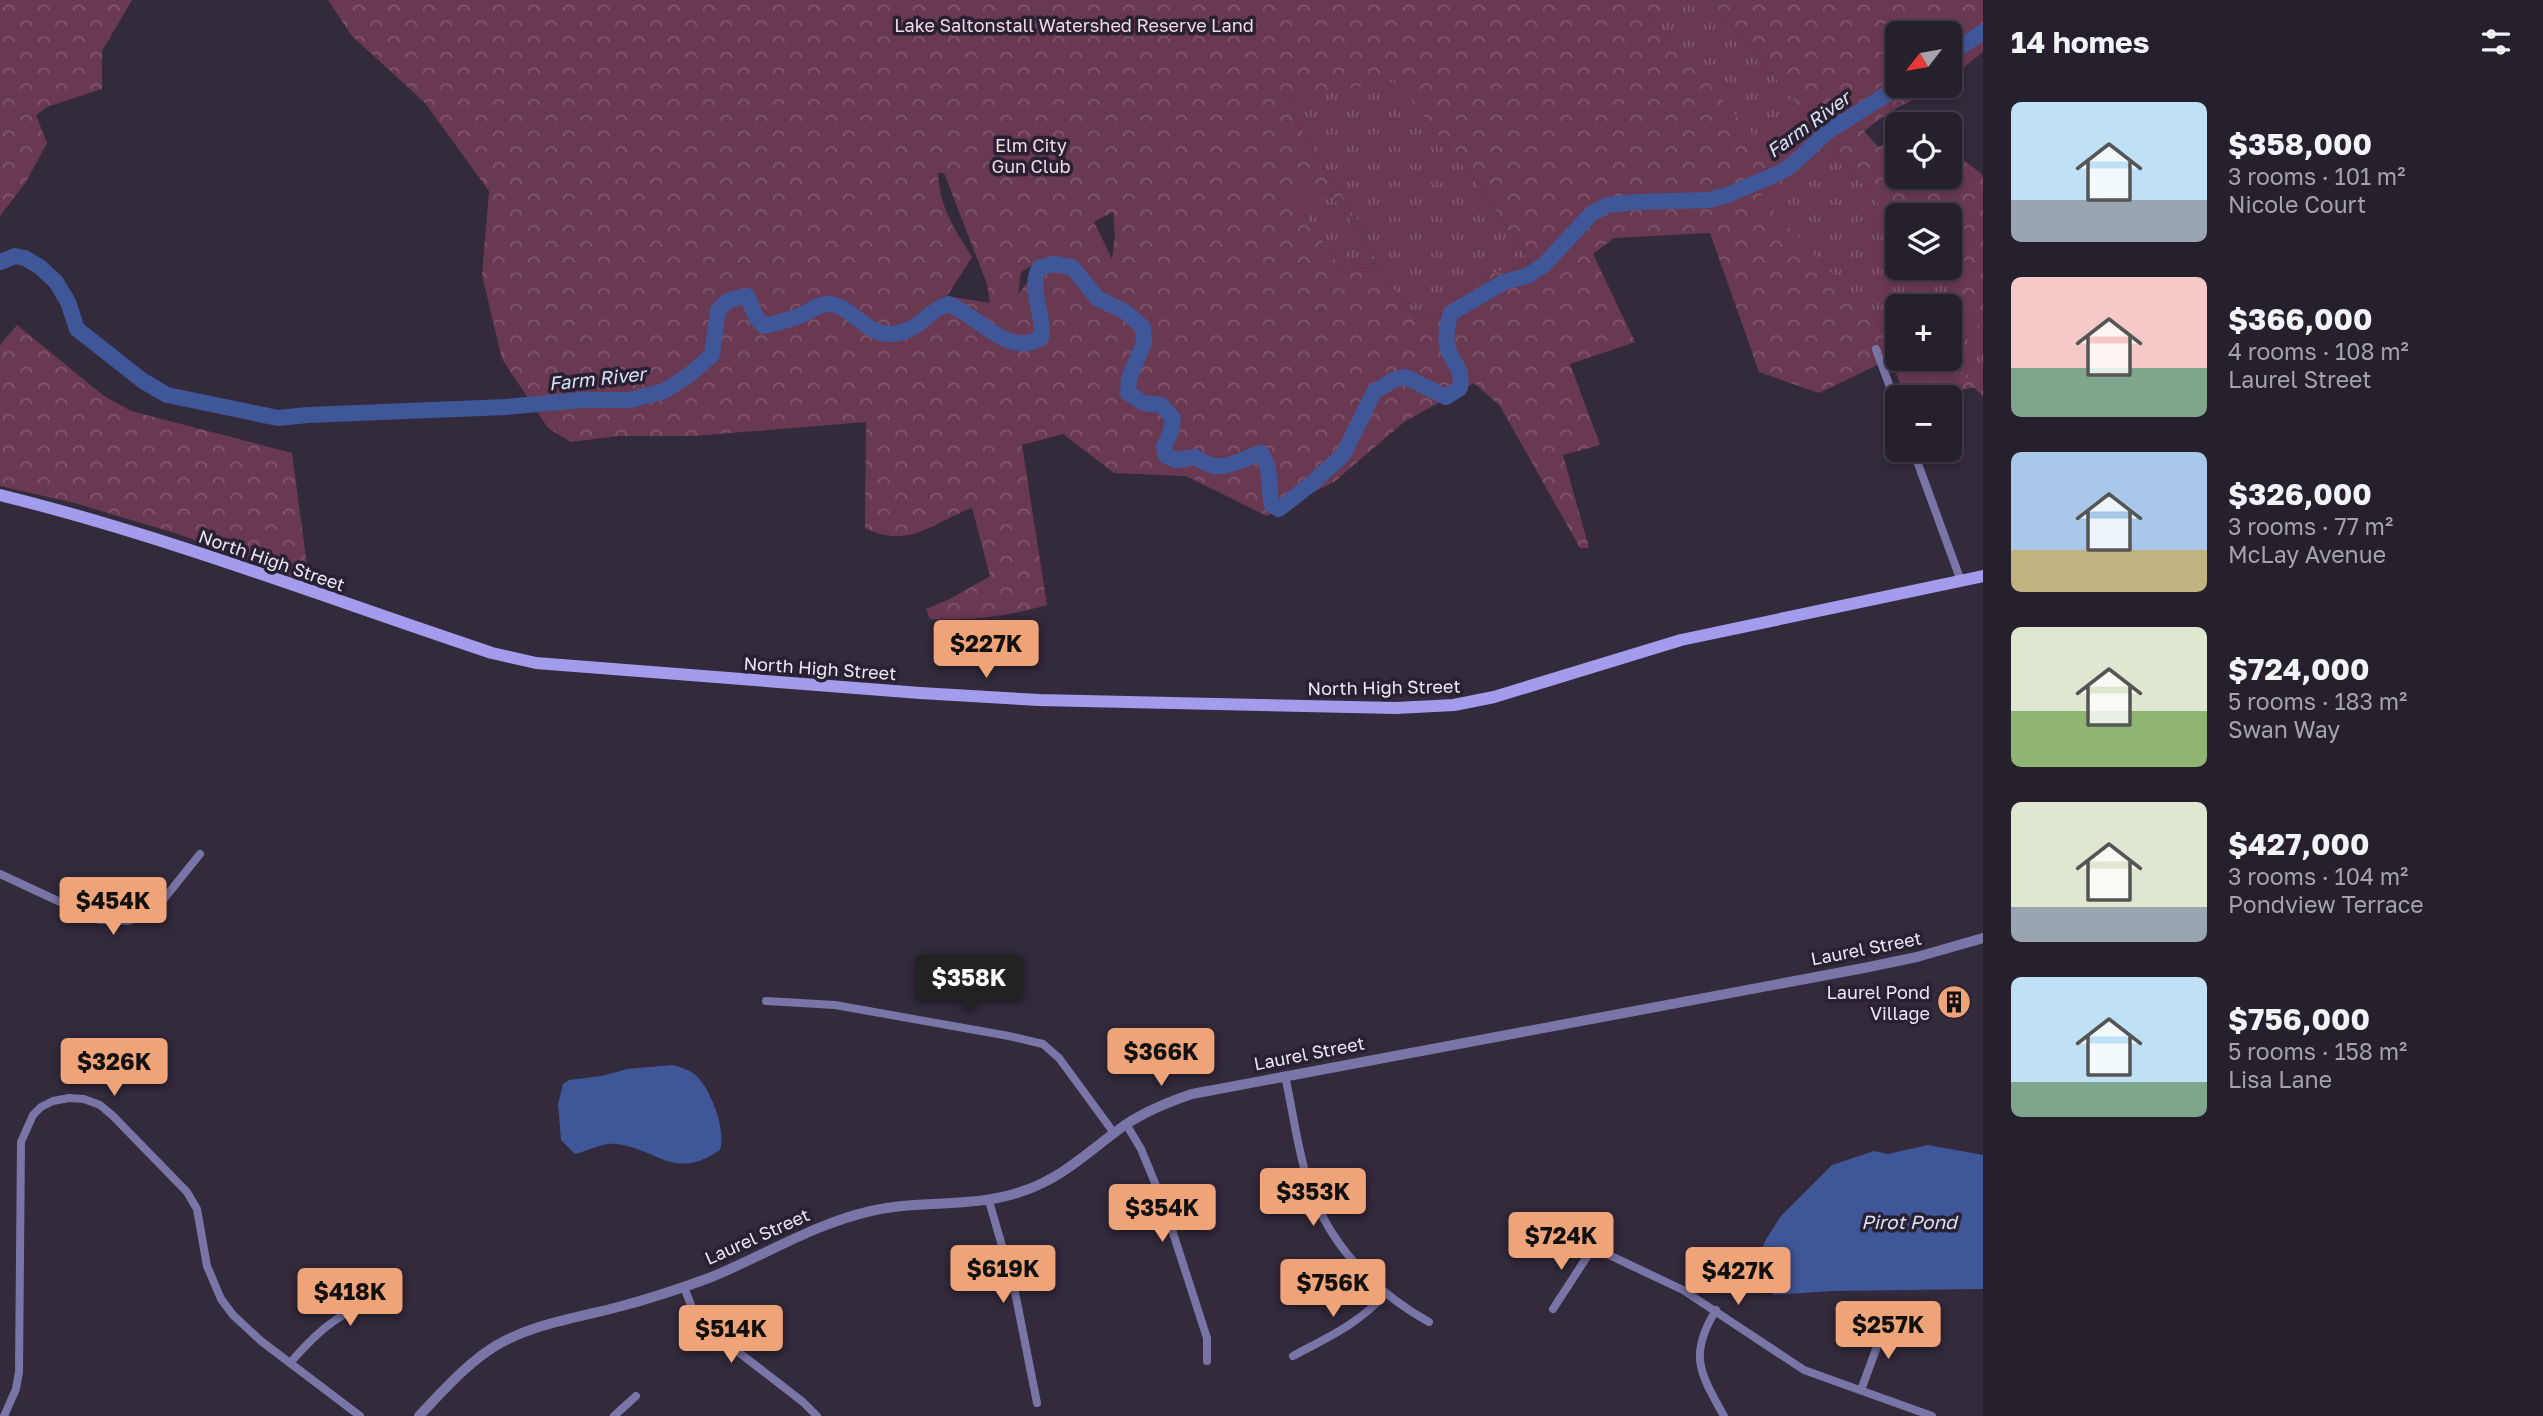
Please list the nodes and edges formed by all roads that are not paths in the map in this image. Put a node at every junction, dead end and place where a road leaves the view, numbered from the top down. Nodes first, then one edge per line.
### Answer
1 (1876, 349) dead end
2 (1889, 385) edge
3 (1917, 462) edge
4 (0, 495) edge
5 (1983, 576) edge
6 (1961, 581) junction
7 (200, 854) dead end
8 (0, 874) edge
9 (1983, 938) edge
10 (766, 1001) dead end
11 (1285, 1076) junction
12 (1126, 1124) junction
13 (1114, 1133) junction
14 (989, 1201) junction
15 (1533, 1219) dead end
16 (1592, 1249) junction
17 (393, 1280) dead end
18 (684, 1287) junction
19 (1385, 1294) junction
20 (1553, 1309) dead end
21 (1716, 1310) junction
22 (1429, 1322) dead end
23 (1886, 1322) dead end
24 (1293, 1356) dead end
25 (1207, 1361) dead end
26 (290, 1363) junction
27 (1861, 1390) junction
28 (636, 1396) dead end
29 (1037, 1403) dead end
30 (4, 1416) edge
31 (360, 1416) edge
32 (419, 1416) edge
33 (614, 1416) edge
34 (817, 1416) edge
35 (1724, 1416) edge
36 (1932, 1416) edge

1 - 2 street
3 - 6 street
4 - 6 main road, North High Street
5 - 6 main road, North High Street
7 - 8 street
9 - 11 street, Laurel Street
10 - 13 street
11 - 12 street, Laurel Street
11 - 19 street
12 - 13 street, Laurel Street
12 - 25 street
13 - 14 street, Laurel Street
14 - 18 street, Laurel Street
14 - 29 street
15 - 16 street
16 - 20 street
16 - 21 street
17 - 26 street
18 - 32 street, Laurel Street
18 - 34 street
19 - 22 street
19 - 24 street
21 - 27 street
21 - 35 street
23 - 27 street
26 - 30 street
26 - 31 street
27 - 36 street
28 - 33 street

